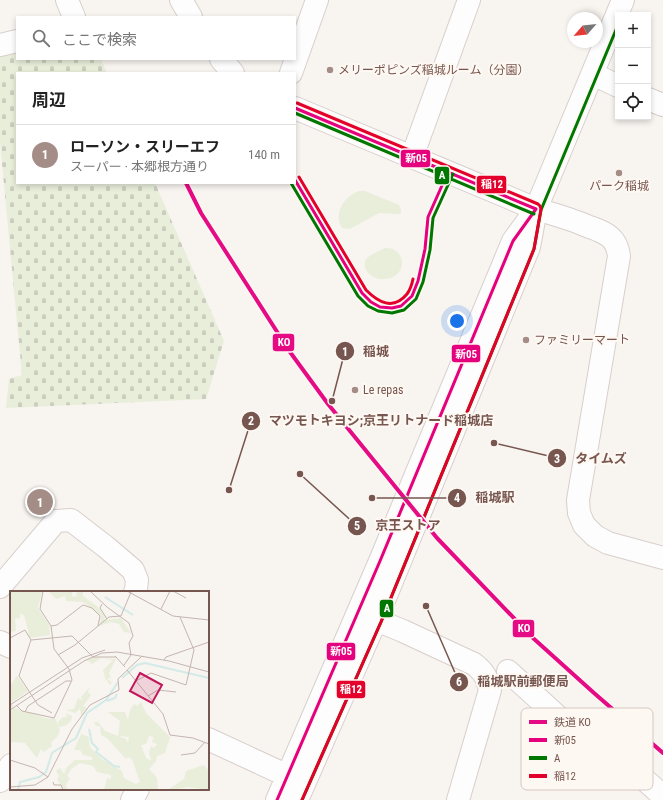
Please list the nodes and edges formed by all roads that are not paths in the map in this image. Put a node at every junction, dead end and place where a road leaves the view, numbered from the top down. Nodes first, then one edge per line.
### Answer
1 (68, 0) edge
2 (181, 0) edge
3 (316, 0) edge
4 (469, 0) edge
5 (624, 0) edge
6 (74, 16) edge
7 (191, 16) edge
8 (16, 41) edge
9 (0, 45) edge
10 (296, 58) edge
11 (214, 60) edge
12 (223, 60) edge
13 (295, 60) edge
14 (222, 72) edge
15 (232, 72) edge
16 (291, 72) edge
17 (593, 74) junction
18 (615, 85) edge
19 (651, 100) edge
20 (663, 106) edge
21 (296, 108) edge
22 (412, 157) junction
23 (536, 209) junction
24 (663, 558) edge
25 (387, 568) junction
26 (0, 587) edge
27 (136, 591) edge
28 (376, 620) junction
29 (0, 642) edge
30 (10, 647) edge
31 (508, 671) dead end
32 (548, 708) edge
33 (209, 739) edge
34 (10, 766) edge
35 (288, 776) junction
36 (0, 781) edge
37 (653, 787) edge
38 (137, 790) edge
39 (663, 796) edge
40 (132, 800) edge
41 (277, 800) edge
42 (297, 800) edge
43 (458, 800) edge

1 - 6 street
2 - 7 street
3 - 10 street
4 - 22 street
5 - 17 street
8 - 9 street
11 - 14 street
12 - 15 street
13 - 16 street
17 - 18 street
17 - 23 street
19 - 20 street
21 - 22 street
22 - 23 street
23 - 24 street
23 - 25 street
25 - 28 street
25 - 35 street
26 - 27 street
28 - 42 street
28 - 43 street
29 - 30 street
31 - 32 street
33 - 35 street
34 - 36 street
35 - 41 street
37 - 39 street
38 - 40 street

